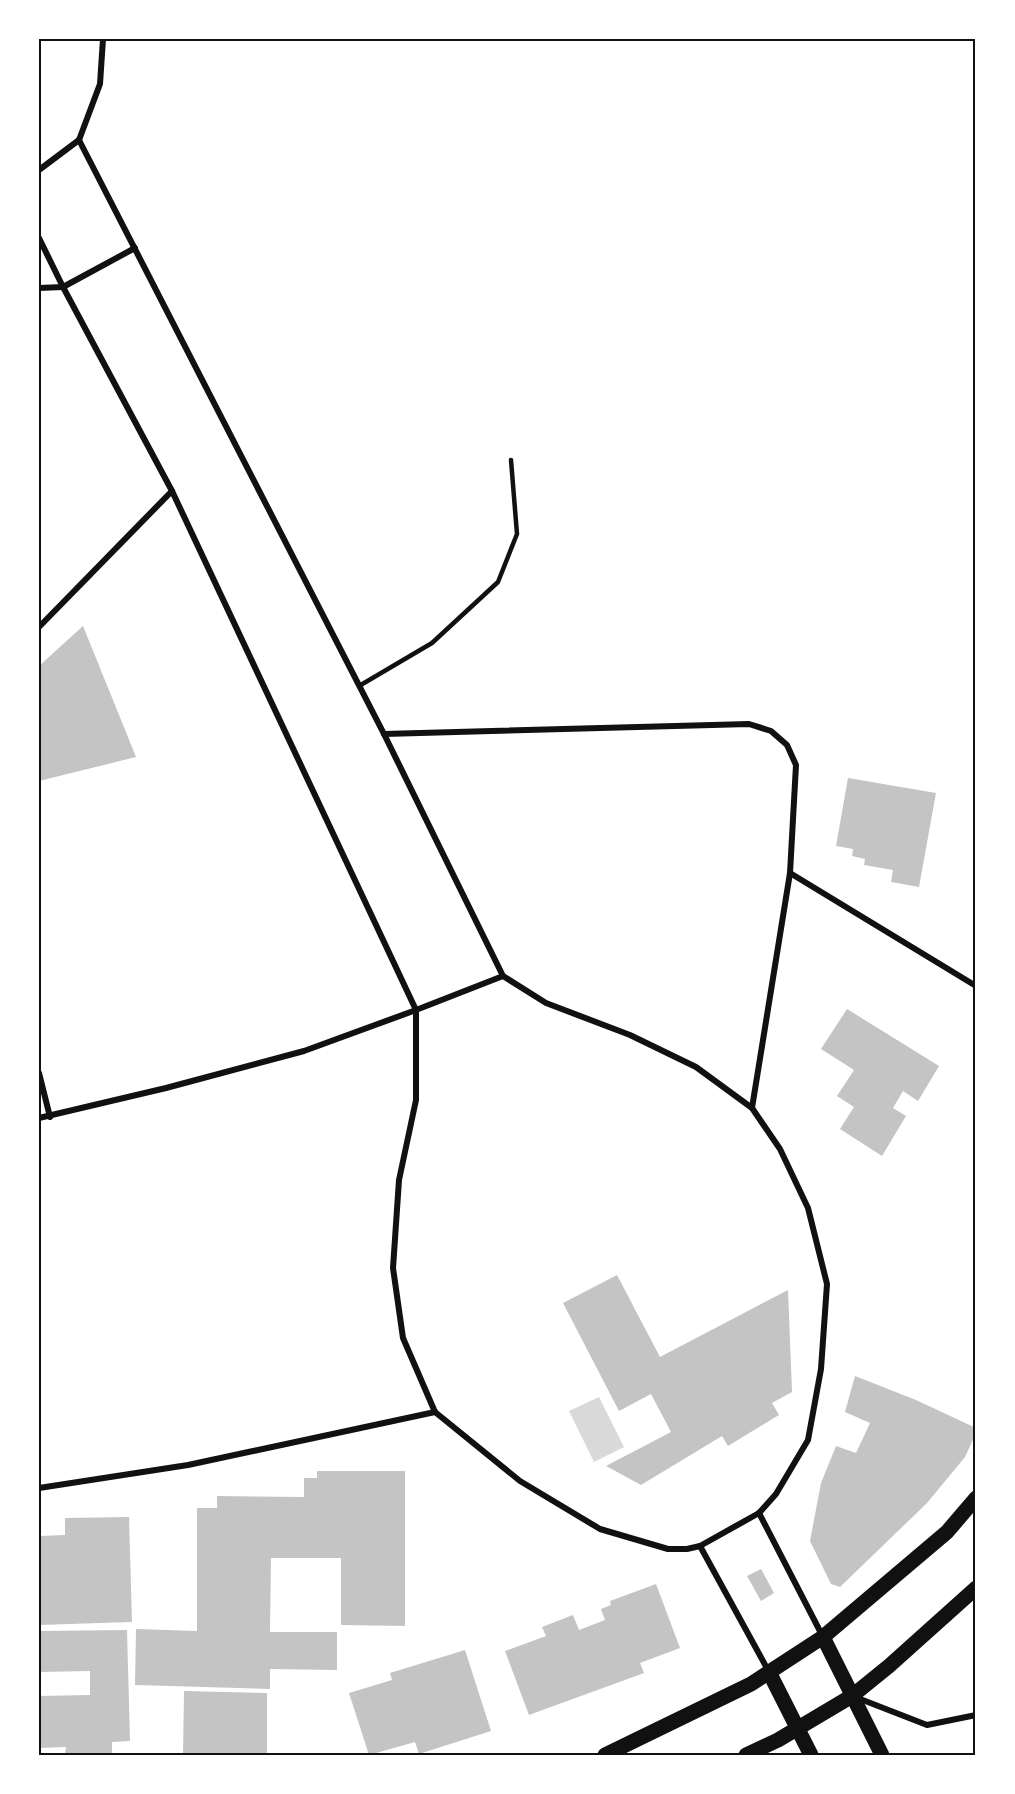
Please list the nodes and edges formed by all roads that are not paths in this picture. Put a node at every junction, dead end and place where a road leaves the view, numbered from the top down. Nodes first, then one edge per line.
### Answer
1 (103, 39) edge
2 (79, 140) junction
3 (39, 170) edge
4 (39, 238) edge
5 (135, 248) junction
6 (63, 287) junction
7 (39, 288) edge
8 (511, 460) dead end
9 (172, 491) junction
10 (39, 627) edge
11 (359, 686) junction
12 (384, 734) junction
13 (790, 873) junction
14 (503, 976) junction
15 (976, 986) edge
16 (416, 1010) junction
17 (39, 1073) edge
18 (752, 1108) junction
19 (50, 1117) junction
20 (39, 1118) edge
21 (435, 1412) junction
22 (39, 1488) edge
23 (976, 1498) edge
24 (759, 1513) junction
25 (700, 1546) junction
26 (976, 1588) edge
27 (823, 1637) junction
28 (769, 1672) junction
29 (852, 1696) junction
30 (976, 1715) edge
31 (797, 1729) junction
32 (605, 1755) edge
33 (746, 1755) edge
34 (811, 1755) edge
35 (882, 1755) edge

1 - 2 street
2 - 3 street
2 - 5 street
4 - 6 street
5 - 6 street
5 - 11 street
6 - 7 street
6 - 9 street
8 - 11 lane
9 - 10 street
9 - 16 street
11 - 12 street
12 - 13 street
12 - 14 street
13 - 15 street
13 - 18 street
14 - 16 street
14 - 18 street
16 - 19 street
16 - 21 street
17 - 19 street
18 - 24 street
19 - 20 street
21 - 22 street
21 - 25 street
23 - 27 main road
24 - 25 street
24 - 27 street
25 - 28 street
26 - 29 main road
27 - 28 main road
27 - 29 main road
28 - 31 main road
28 - 32 main road
29 - 30 street
29 - 31 main road
29 - 35 main road
31 - 33 main road
31 - 34 main road

